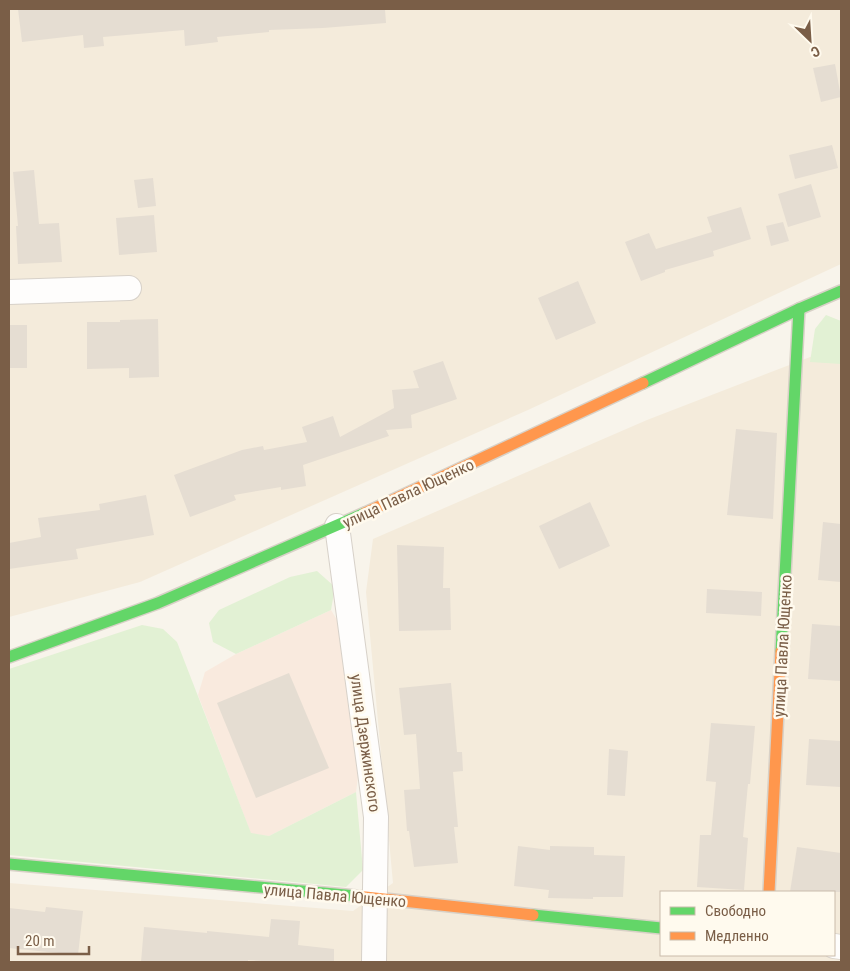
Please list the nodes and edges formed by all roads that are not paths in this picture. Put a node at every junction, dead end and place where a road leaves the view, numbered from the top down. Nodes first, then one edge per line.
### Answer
1 (129, 288) dead end
2 (841, 291) edge
3 (9, 292) edge
4 (800, 309) junction
5 (337, 526) junction
6 (9, 656) edge
7 (9, 864) edge
8 (769, 891) edge
9 (375, 898) junction
10 (660, 928) edge
11 (374, 962) edge

1 - 3 street
2 - 4 street, улица Павла Ющенко
4 - 5 street, улица Павла Ющенко
4 - 8 street, улица Павла Ющенко
5 - 6 street, улица Павла Ющенко
5 - 9 street, улица Дзержинского
7 - 9 street, улица Павла Ющенко
9 - 10 street, улица Павла Ющенко
9 - 11 street, улица Дзержинского

